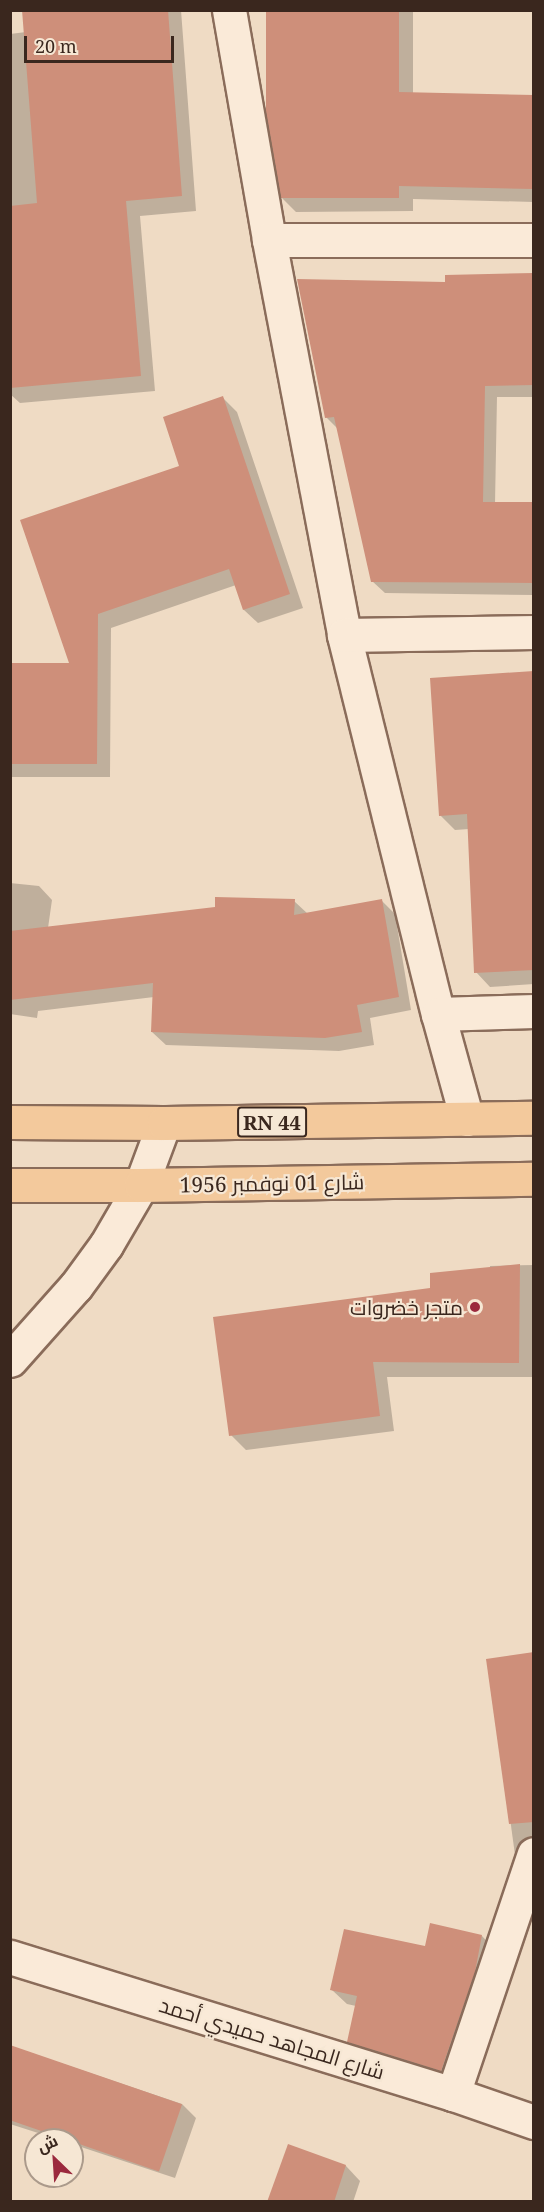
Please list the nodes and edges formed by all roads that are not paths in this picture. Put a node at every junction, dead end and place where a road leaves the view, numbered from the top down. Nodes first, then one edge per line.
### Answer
1 (229, 10) edge
2 (269, 240) junction
3 (534, 240) edge
4 (534, 632) edge
5 (344, 635) junction
6 (534, 1011) edge
7 (438, 1014) junction
8 (534, 1118) edge
9 (467, 1119) junction
10 (10, 1122) edge
11 (164, 1123) junction
12 (534, 1179) edge
13 (10, 1185) edge
14 (141, 1185) junction
15 (10, 1360) edge
16 (534, 1854) edge
17 (10, 1957) edge
18 (453, 2094) junction
19 (534, 2122) edge

1 - 2 street
2 - 3 street
2 - 5 street
4 - 5 street
5 - 7 street
6 - 7 street
7 - 9 street
8 - 9 main road, RN 44
9 - 11 main road, RN 44
10 - 11 main road, RN 44
11 - 14 street
12 - 14 main road, شارع 01 نوفمبر 1956
13 - 14 main road, شارع 01 نوفمبر 1956
14 - 15 street
16 - 18 street
17 - 18 street, شارع المجاهد حميدي أحمد
18 - 19 street, شارع المجاهد حميدي أحمد

